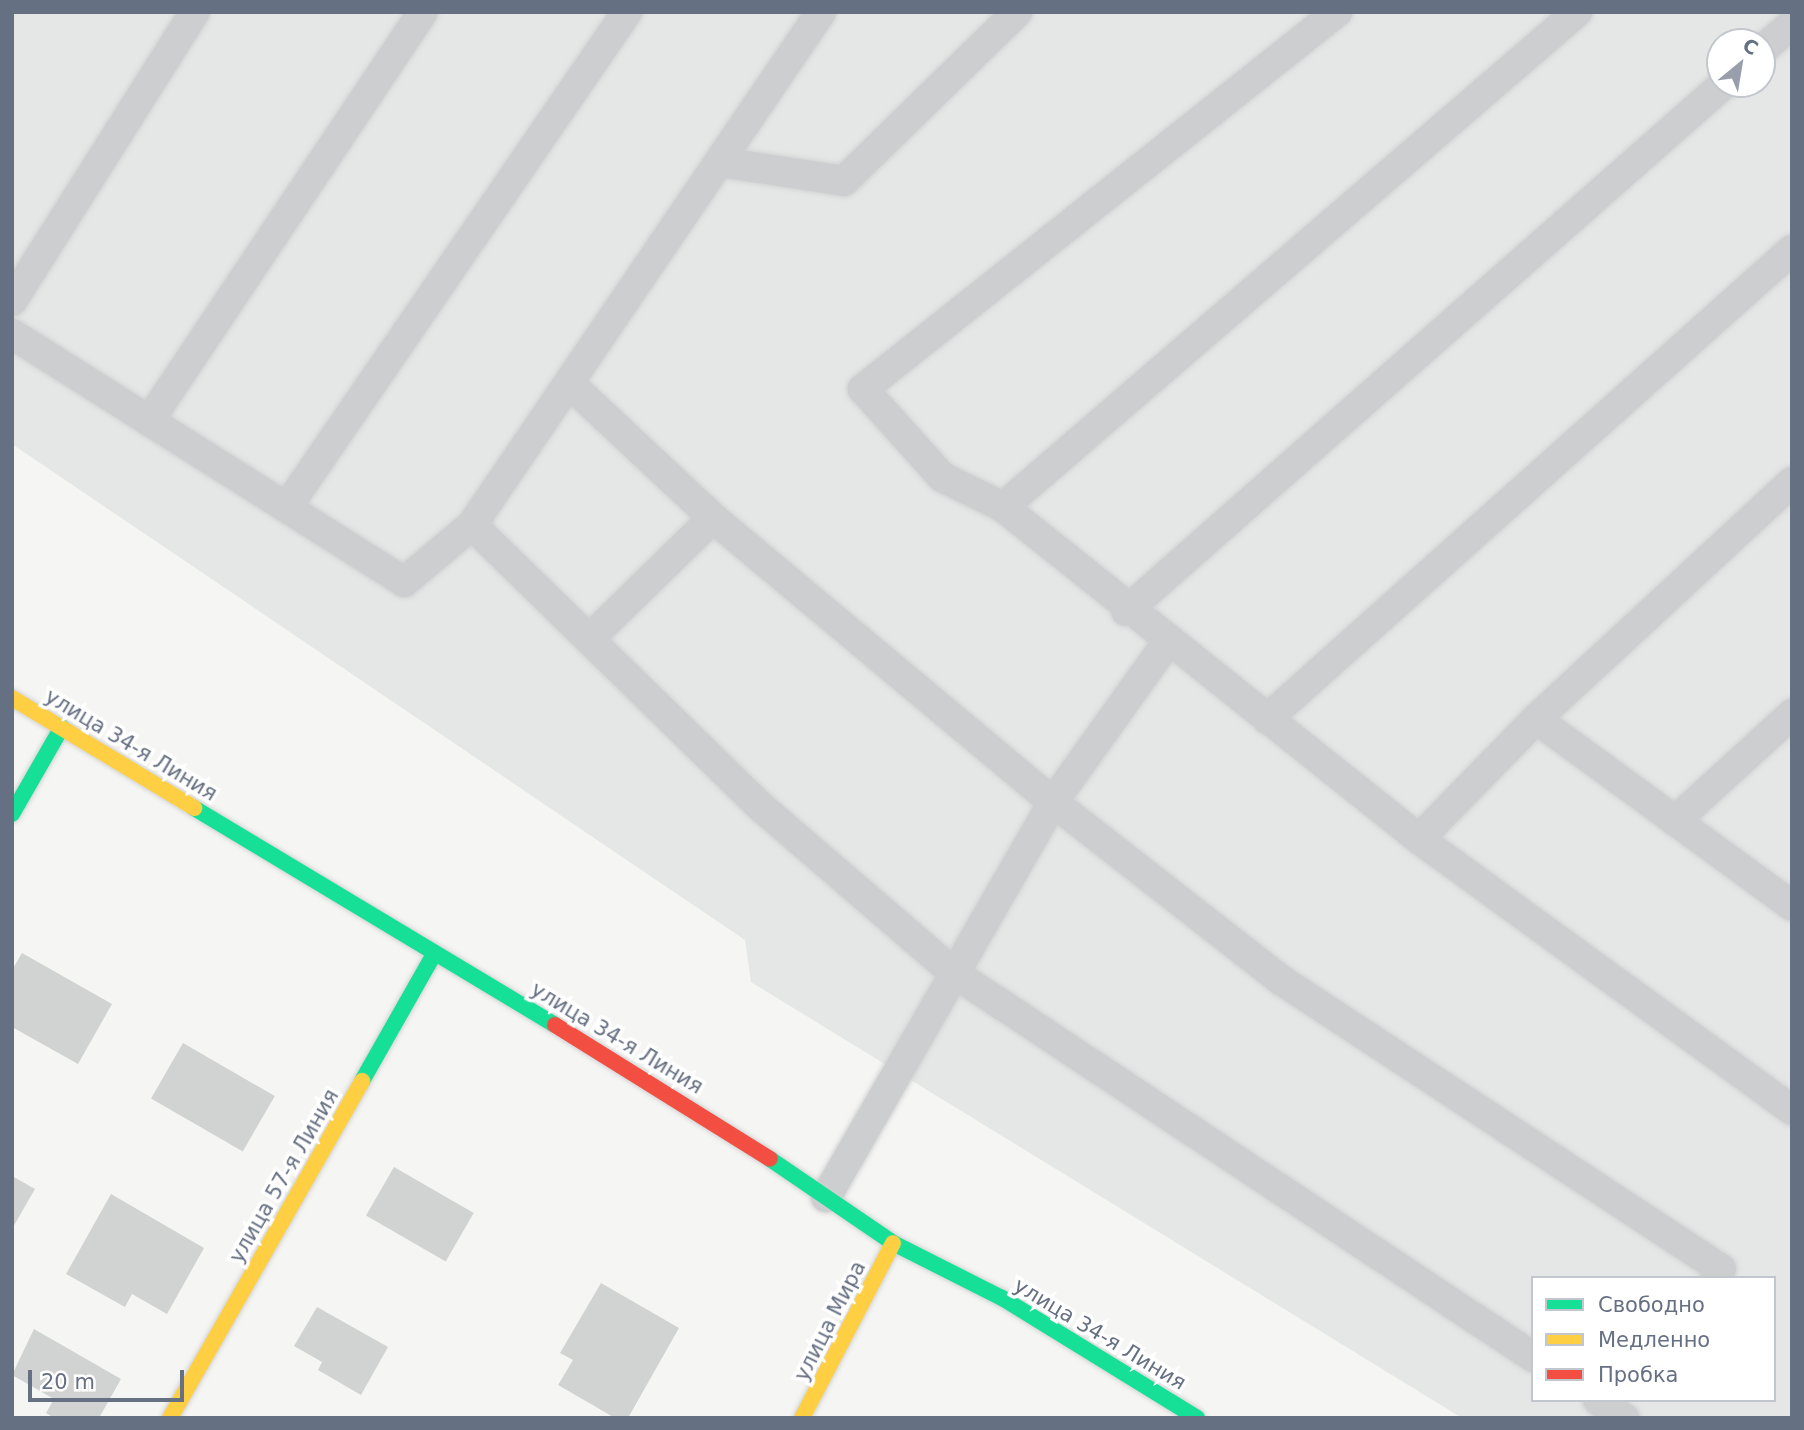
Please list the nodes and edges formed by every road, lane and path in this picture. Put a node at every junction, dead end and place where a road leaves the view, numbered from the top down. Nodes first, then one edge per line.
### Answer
1 (195, 12) edge
2 (423, 12) edge
3 (627, 12) edge
4 (821, 12) edge
5 (1017, 12) edge
6 (1337, 12) edge
7 (1577, 12) edge
8 (1792, 24) edge
9 (1776, 38) edge
10 (1708, 98) edge
11 (720, 162) junction
12 (1792, 250) edge
13 (12, 301) edge
14 (12, 334) edge
15 (570, 384) junction
16 (149, 421) junction
17 (1792, 482) edge
18 (287, 507) junction
19 (1003, 507) junction
20 (712, 518) junction
21 (472, 525) junction
22 (1126, 611) junction
23 (589, 639) junction
24 (1167, 643) junction
25 (12, 698) edge
26 (1792, 714) edge
27 (1267, 719) junction
28 (1536, 719) junction
29 (62, 727) junction
30 (1053, 803) junction
31 (12, 814) edge
32 (1675, 821) junction
33 (1419, 839) junction
34 (1792, 906) edge
35 (434, 954) junction
36 (954, 973) junction
37 (1792, 1110) edge
38 (826, 1197) junction
39 (893, 1243) junction
40 (1716, 1276) edge
41 (1531, 1356) edge
42 (1601, 1402) edge
43 (1636, 1402) edge
44 (170, 1418) edge
45 (803, 1418) edge
46 (1197, 1418) edge
47 (1625, 1418) edge

1 - 13 lane
2 - 16 lane
3 - 18 lane
4 - 11 lane
5 - 11 lane
6 - 19 lane
7 - 19 lane
8 - 9 lane
10 - 22 lane
11 - 15 lane
12 - 27 lane
14 - 16 lane
15 - 20 lane
15 - 21 lane
16 - 18 lane
17 - 28 lane
18 - 21 lane
19 - 22 lane
20 - 23 lane
20 - 30 lane
21 - 23 lane
22 - 24 lane
23 - 36 lane
24 - 27 lane
24 - 30 lane
25 - 29 main road, улица 34-я Линия
26 - 32 lane
27 - 33 lane
28 - 32 lane
28 - 33 lane
29 - 31 main road
29 - 35 main road, улица 34-я Линия
30 - 36 lane
30 - 40 lane
32 - 34 lane
33 - 37 lane
35 - 38 main road, улица 34-я Линия
35 - 44 main road, улица 57-я Линия
36 - 38 lane
36 - 41 lane
38 - 39 main road, улица 34-я Линия
39 - 45 main road, улица Мира
39 - 46 main road, улица 34-я Линия
42 - 47 lane
43 - 47 lane

